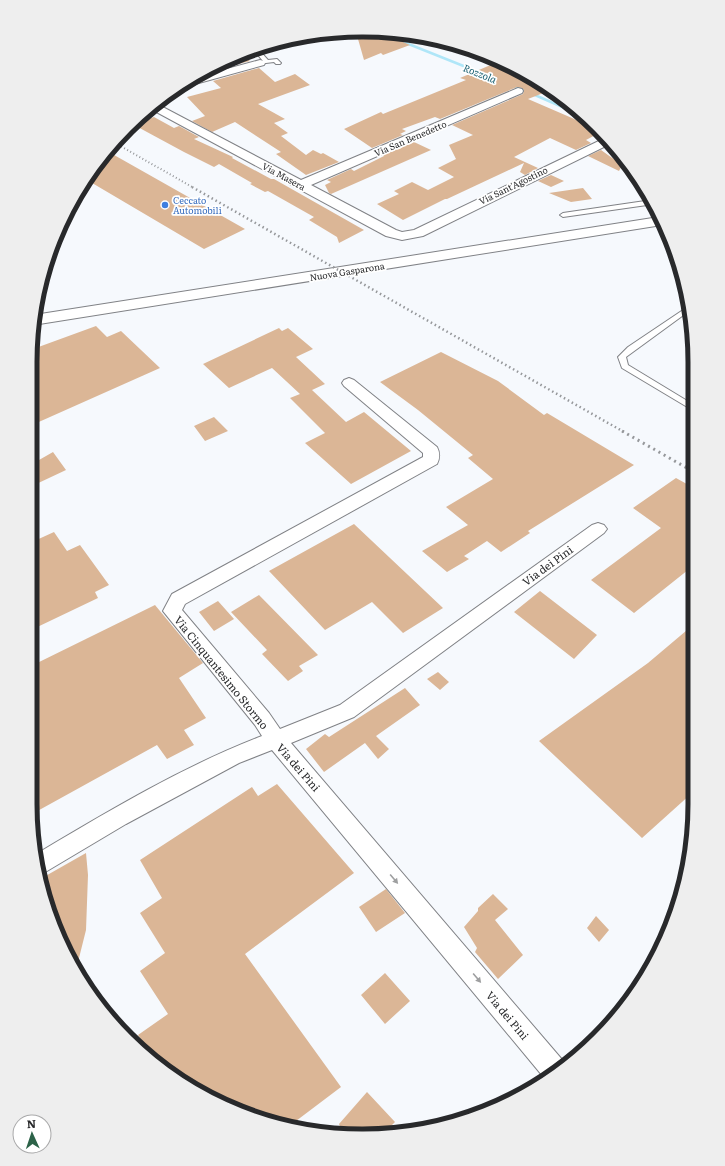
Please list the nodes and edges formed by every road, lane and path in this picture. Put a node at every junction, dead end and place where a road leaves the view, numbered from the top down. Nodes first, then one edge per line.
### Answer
1 (258, 54) edge
2 (263, 62) junction
3 (278, 63) dead end
4 (206, 78) edge
5 (518, 91) dead end
6 (158, 109) edge
7 (602, 142) edge
8 (301, 185) junction
9 (646, 203) edge
10 (563, 214) dead end
11 (651, 214) edge
12 (656, 223) edge
13 (418, 233) joint
14 (41, 310) edge
15 (41, 310) edge
16 (684, 312) edge
17 (348, 382) dead end
18 (688, 404) edge
19 (598, 528) dead end
20 (276, 740) junction
21 (42, 863) edge
22 (552, 1068) edge

1 - 2 lane
2 - 3 lane
2 - 4 street
5 - 8 street, Via San Benedetto
6 - 8 street, Via Masera
7 - 13 street, Via Sant'Agostino
8 - 13 street, Via Masera
9 - 10 lane
11 - 14 main road, Nuova Gasparona
12 - 15 main road, Nuova Gasparona
16 - 18 lane
17 - 20 street, Via Cinquantesimo Stormo
19 - 20 street, Via dei Pini
20 - 21 street, Via Cinquantesimo Stormo
20 -> 22 street, Via dei Pini

